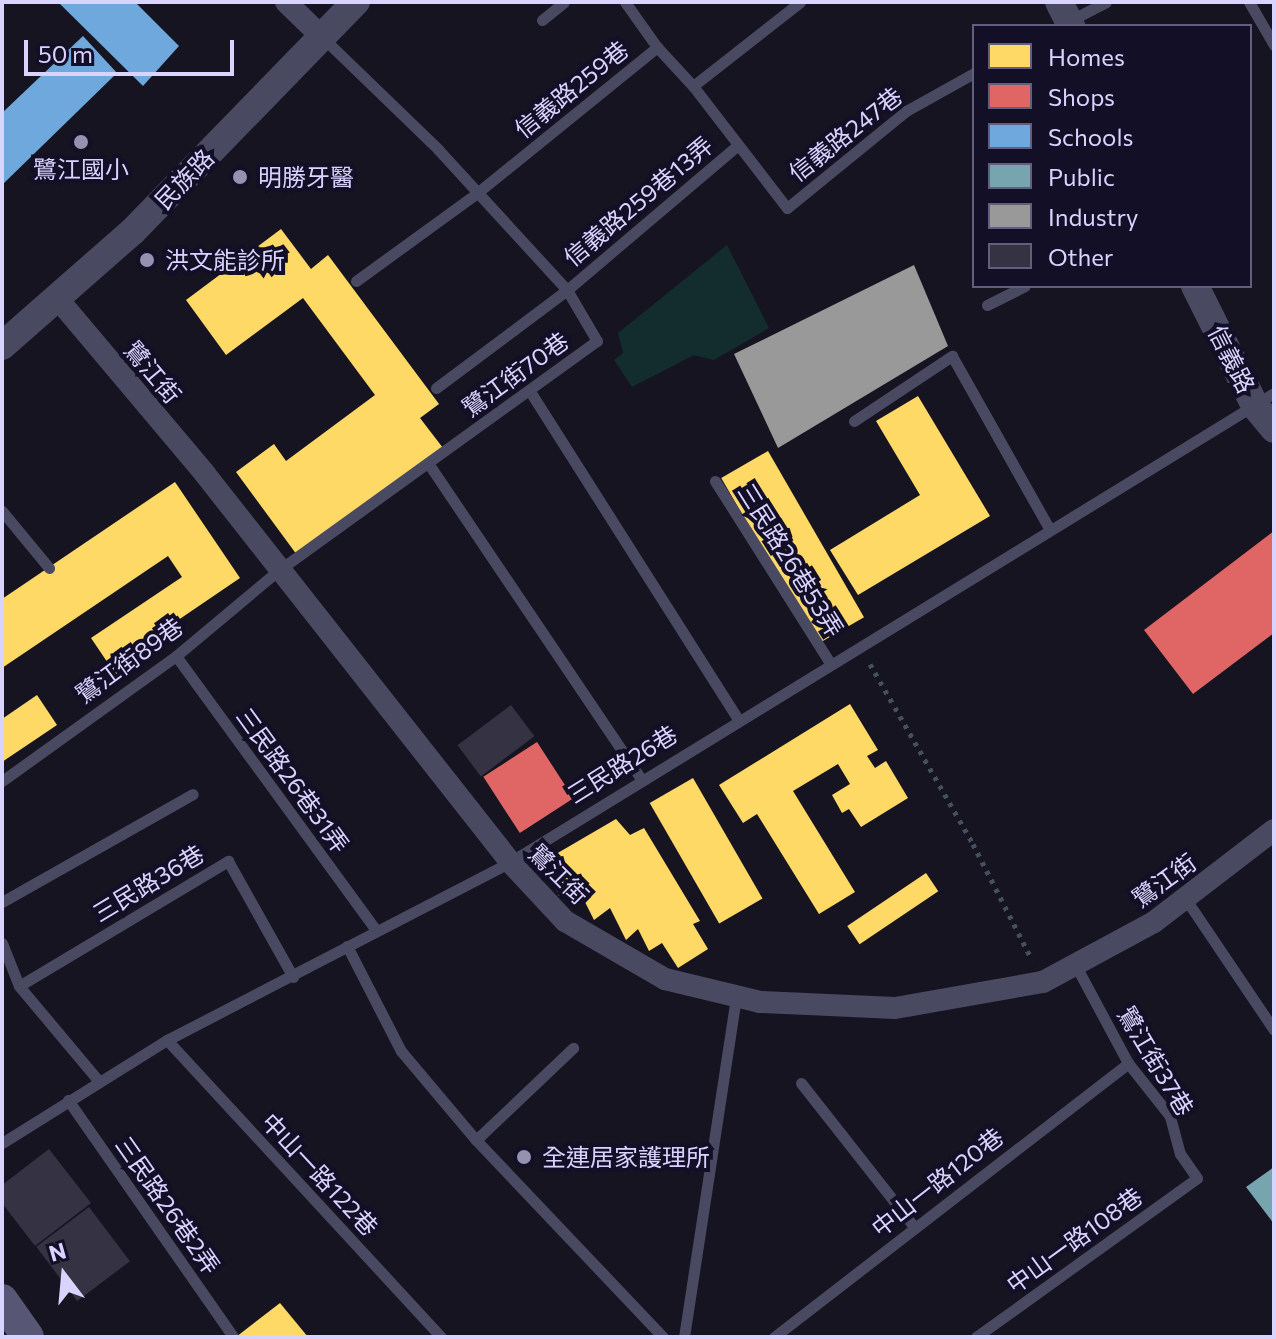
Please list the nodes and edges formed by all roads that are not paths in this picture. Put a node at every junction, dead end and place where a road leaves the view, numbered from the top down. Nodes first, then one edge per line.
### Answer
1 (286, 2) edge
2 (356, 2) edge
3 (564, 2) edge
4 (625, 2) edge
5 (800, 2) edge
6 (1106, 2) edge
7 (1249, 2) edge
8 (1064, 19) edge
9 (542, 20) dead end
10 (322, 37) junction
11 (1274, 45) edge
12 (657, 47) junction
13 (972, 74) edge
14 (693, 86) junction
15 (737, 146) junction
16 (477, 193) junction
17 (787, 208) joint
18 (356, 281) dead end
19 (1021, 288) edge
20 (1196, 288) edge
21 (567, 290) junction
22 (57, 298) junction
23 (987, 305) dead end
24 (2, 346) edge
25 (436, 388) dead end
26 (531, 393) junction
27 (1265, 399) edge
28 (854, 421) dead end
29 (1274, 429) edge
30 (428, 463) junction
31 (715, 481) dead end
32 (2, 511) edge
33 (1049, 528) junction
34 (49, 568) dead end
35 (279, 570) junction
36 (176, 656) junction
37 (830, 663) junction
38 (738, 719) junction
39 (640, 777) junction
40 (2, 781) edge
41 (193, 794) dead end
42 (1274, 830) edge
43 (510, 862) junction
44 (1185, 898) junction
45 (2, 902) edge
46 (375, 929) junction
47 (347, 946) junction
48 (4, 952) edge
49 (1076, 966) junction
50 (293, 977) junction
51 (19, 986) junction
52 (736, 997) junction
53 (1274, 1030) edge
54 (167, 1040) junction
55 (573, 1048) dead end
56 (1128, 1063) junction
57 (98, 1080) junction
58 (801, 1083) dead end
59 (68, 1100) junction
60 (476, 1140) junction
61 (2, 1143) edge
62 (1197, 1178) joint
63 (915, 1228) junction
64 (2, 1300) edge
65 (232, 1335) dead end
66 (28, 1337) edge
67 (441, 1337) edge
68 (663, 1337) edge
69 (684, 1337) edge
70 (774, 1337) edge
71 (976, 1337) edge

1 - 10 street
2 - 10 street, 民族路
3 - 9 lane
4 - 12 lane
5 - 14 lane
6 - 8 lane
7 - 11 lane
10 - 16 lane, 鷺江街70巷
10 - 22 street, 民族路
12 - 14 lane, 信義路259巷
12 - 16 lane, 信義路259巷
13 - 17 lane, 信義路247巷
14 - 15 lane, 信義路259巷
15 - 17 lane, 信義路259巷
15 - 21 lane, 信義路259巷13弄
16 - 18 lane, 信義路259巷
16 - 21 lane, 鷺江街70巷
19 - 23 lane
20 - 27 street, 信義路
21 - 25 lane, 信義路259巷13弄
21 - 26 lane, 鷺江街70巷
22 - 24 street, 民族路
22 - 35 street, 鷺江街
26 - 30 lane, 鷺江街70巷
26 - 38 lane
27 - 29 street, 信義路
27 - 33 lane, 三民路26巷
28 - 33 lane
30 - 35 lane, 鷺江街70巷
30 - 39 lane
31 - 37 lane, 三民路26巷53弄
32 - 34 lane
33 - 37 lane, 三民路26巷
35 - 36 lane, 鷺江街89巷
35 - 43 street, 鷺江街
36 - 40 lane, 鷺江街89巷
36 - 46 lane, 三民路26巷31弄
37 - 38 lane, 三民路26巷
38 - 39 lane, 三民路26巷
39 - 43 lane, 三民路26巷
41 - 45 lane
42 - 44 street, 鷺江街
43 - 46 lane, 三民路26巷
43 - 52 street, 鷺江街
44 - 49 street, 鷺江街
44 - 53 lane
46 - 47 lane, 三民路26巷
47 - 50 lane, 三民路26巷
47 - 60 lane
48 - 51 lane
49 - 52 street, 鷺江街
49 - 56 lane, 鷺江街37巷
50 - 51 lane, 三民路36巷
50 - 54 lane, 三民路26巷
51 - 57 lane
52 - 69 lane
54 - 57 lane, 三民路26巷
54 - 67 lane, 中山一路122巷
55 - 60 lane
56 - 62 lane, 鷺江街37巷
56 - 63 lane, 中山一路120巷
57 - 59 lane, 三民路26巷
58 - 63 lane
59 - 61 lane, 三民路26巷
59 - 65 lane, 三民路26巷2弄
60 - 68 lane
62 - 71 lane, 中山一路108巷
63 - 70 lane, 中山一路120巷
64 - 66 main road

